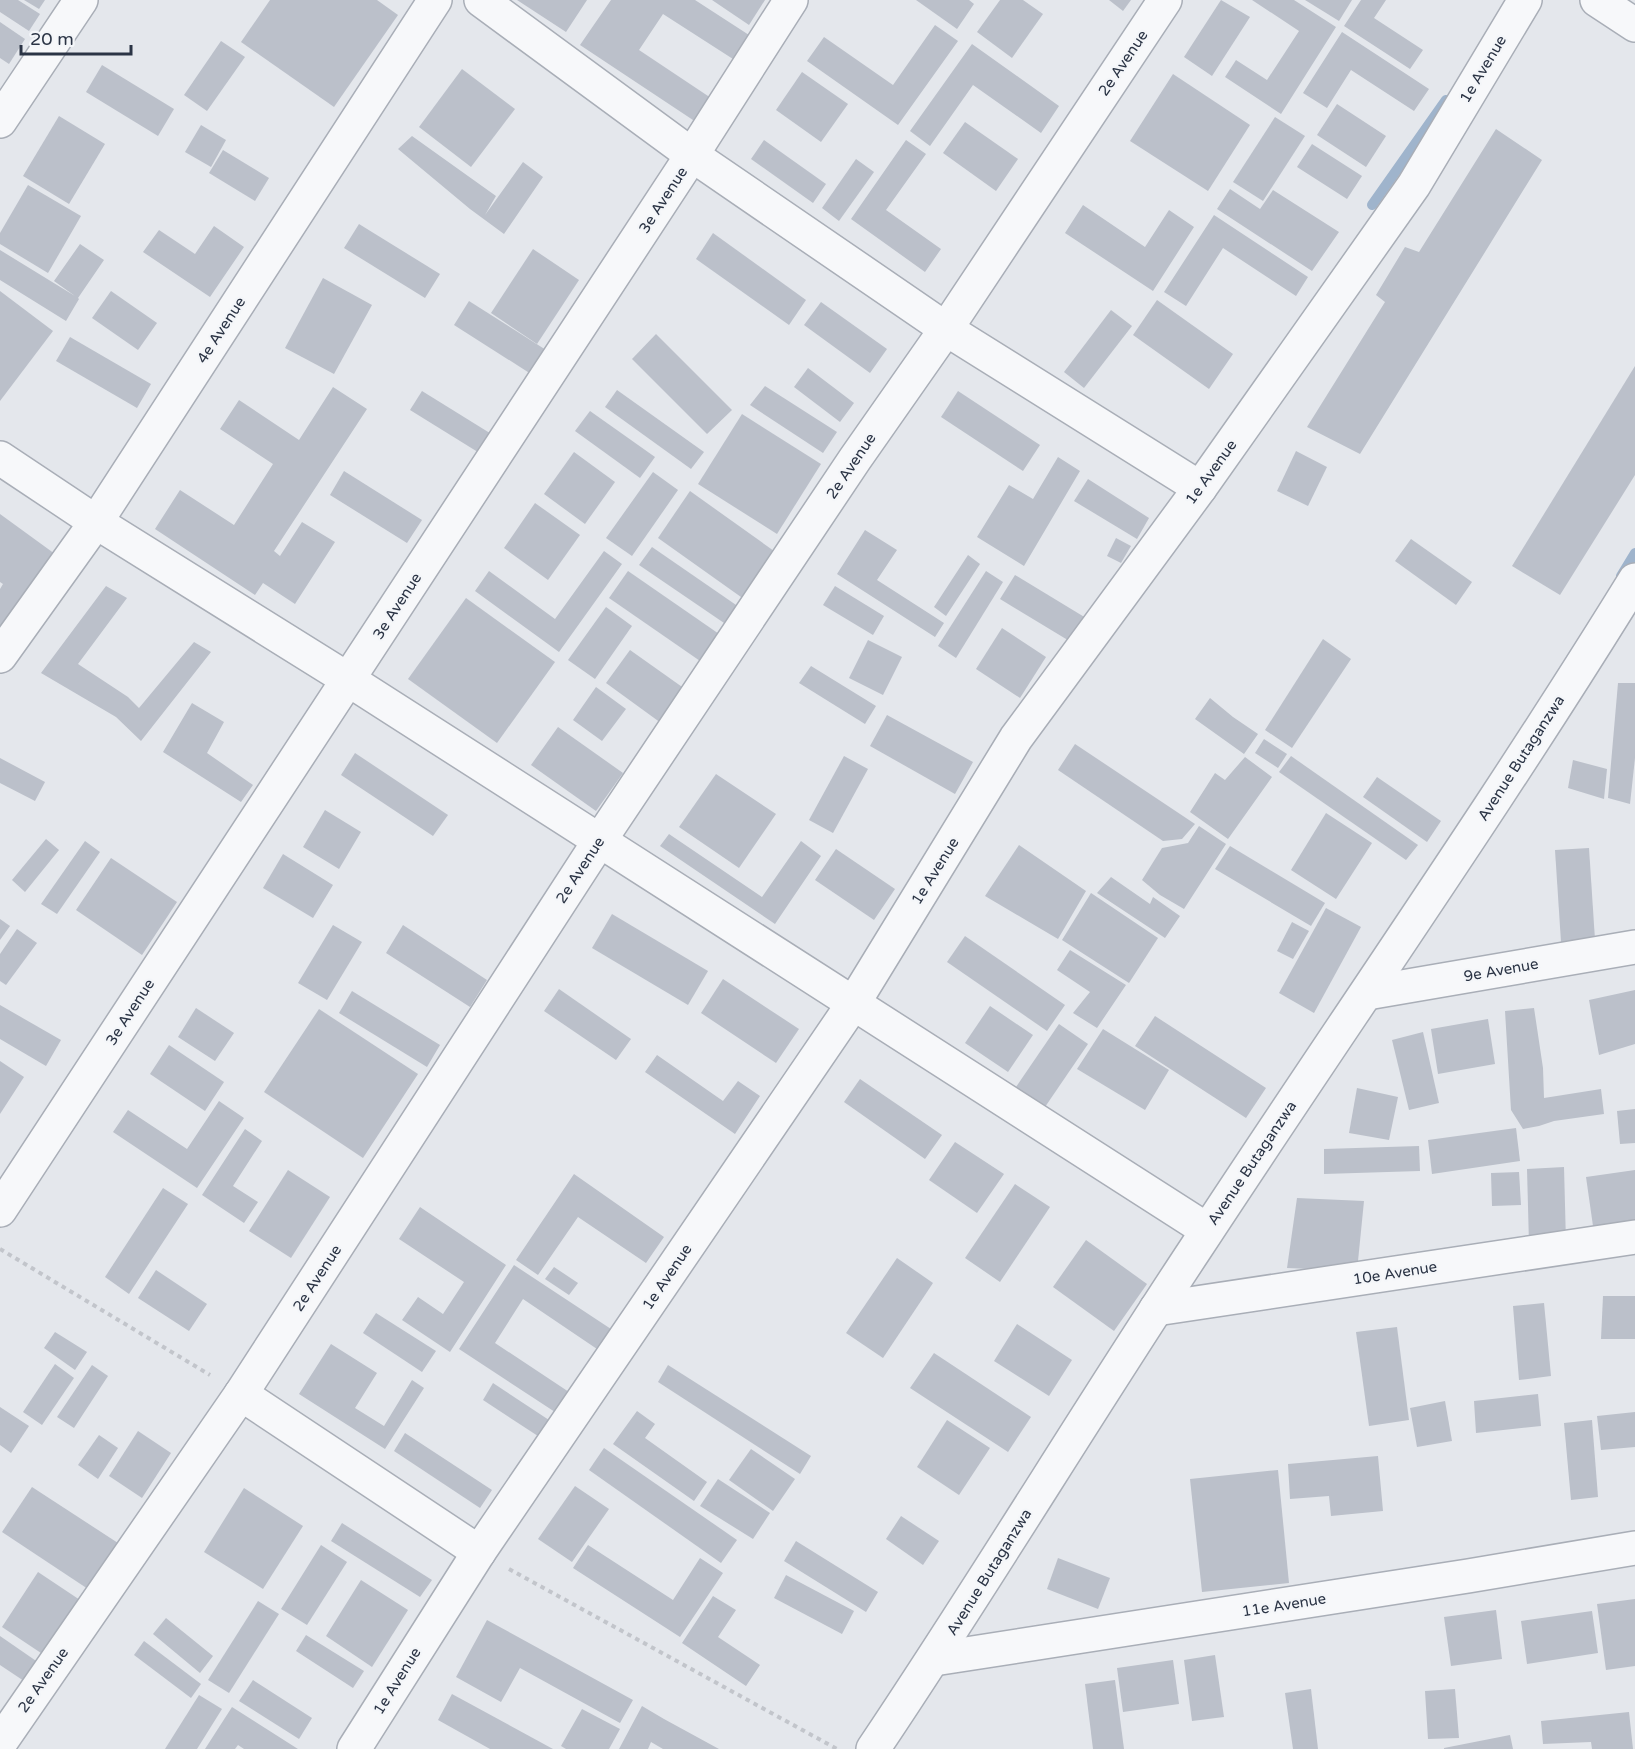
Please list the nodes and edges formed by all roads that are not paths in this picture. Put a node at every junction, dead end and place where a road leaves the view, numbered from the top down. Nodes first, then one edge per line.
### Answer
1 (81, 0) edge
2 (435, 0) edge
3 (481, 0) edge
4 (791, 0) edge
5 (1165, 0) edge
6 (1525, 0) edge
7 (1597, 0) edge
8 (1635, 25) edge
9 (0, 121) edge
10 (692, 155) junction
11 (946, 329) junction
12 (0, 458) edge
13 (1200, 488) junction
14 (96, 522) junction
15 (1635, 580) edge
16 (1635, 631) edge
17 (1600, 636) junction
18 (0, 656) edge
19 (349, 680) junction
20 (600, 840) junction
21 (1635, 948) edge
22 (1367, 993) junction
23 (853, 1004) junction
24 (0, 1210) edge
25 (1207, 1230) junction
26 (1635, 1237) edge
27 (1156, 1308) junction
28 (242, 1394) junction
29 (1635, 1548) edge
30 (479, 1552) junction
31 (933, 1659) junction
32 (0, 1743) edge
33 (354, 1749) edge
34 (873, 1749) edge

1 - 9 street
2 - 14 street, 4e Avenue
3 - 10 street
4 - 10 street, 3e Avenue
5 - 11 street, 2e Avenue
6 - 13 street, 1e Avenue
7 - 8 street
10 - 11 street
10 - 19 street, 3e Avenue
11 - 13 street
11 - 20 street, 2e Avenue
12 - 14 street
13 - 23 street, 1e Avenue
14 - 18 street, 4e Avenue
14 - 19 street
15 - 17 street, Avenue Butaganzwa
16 - 17 street
17 - 22 street, Avenue Butaganzwa
19 - 20 street
19 - 24 street, 3e Avenue
20 - 23 street
20 - 28 street, 2e Avenue
21 - 22 street, 9e Avenue
22 - 25 street, Avenue Butaganzwa
23 - 25 street
23 - 30 street, 1e Avenue
25 - 27 street, Avenue Butaganzwa
26 - 27 street, 10e Avenue
27 - 31 street, Avenue Butaganzwa
28 - 30 street
28 - 32 street, 2e Avenue
29 - 31 street, 11e Avenue
30 - 33 street, 1e Avenue
31 - 34 street, Avenue Butaganzwa

